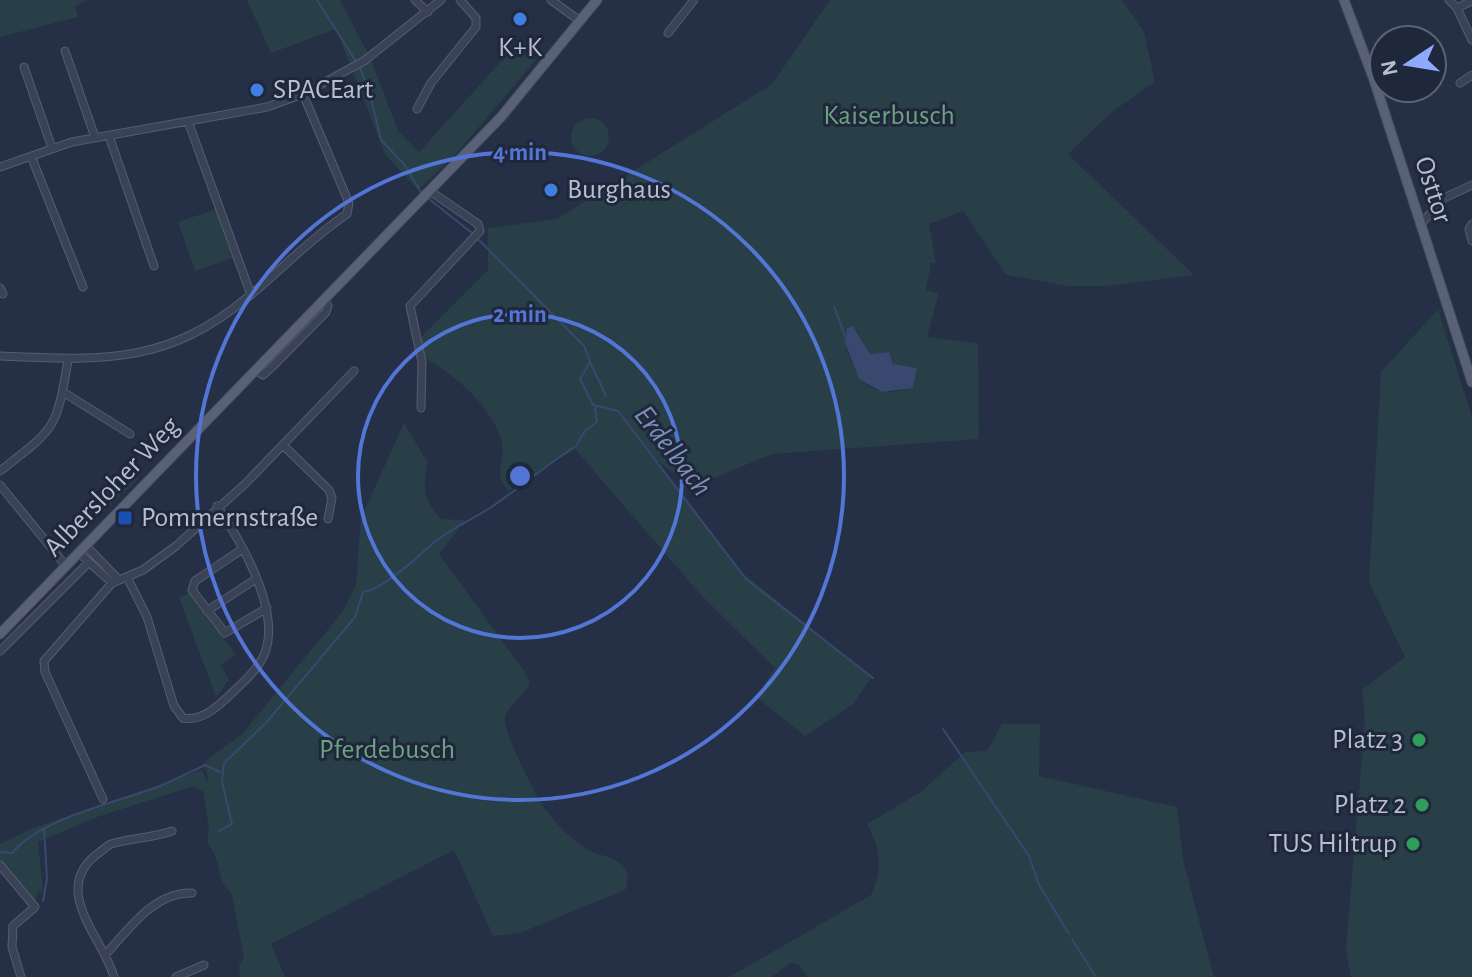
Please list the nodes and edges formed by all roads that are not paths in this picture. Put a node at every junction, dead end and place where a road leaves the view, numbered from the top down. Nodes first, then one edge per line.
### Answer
1 (415, 0) edge
2 (441, 0) edge
3 (460, 0) edge
4 (551, 0) edge
5 (597, 0) edge
6 (694, 0) edge
7 (1341, 0) edge
8 (1449, 0) edge
9 (1472, 1) edge
10 (1457, 8) junction
11 (428, 12) junction
12 (580, 21) junction
13 (668, 33) dead end
14 (1472, 40) edge
15 (65, 51) dead end
16 (24, 67) dead end
17 (1472, 75) edge
18 (1460, 83) dead end
19 (303, 94) junction
20 (417, 109) dead end
21 (189, 124) junction
22 (109, 136) junction
23 (95, 137) junction
24 (52, 148) junction
25 (31, 156) junction
26 (0, 167) edge
27 (1472, 185) edge
28 (427, 194) junction
29 (1421, 224) junction
30 (1472, 224) edge
31 (1472, 241) edge
32 (154, 266) dead end
33 (83, 287) dead end
34 (251, 295) junction
35 (0, 356) edge
36 (68, 360) junction
37 (354, 371) dead end
38 (1472, 382) edge
39 (63, 392) junction
40 (421, 408) dead end
41 (130, 434) dead end
42 (283, 445) junction
43 (0, 471) edge
44 (0, 485) edge
45 (217, 506) junction
46 (328, 519) dead end
47 (82, 550) junction
48 (241, 550) junction
49 (88, 563) junction
50 (66, 566) junction
51 (128, 579) junction
52 (256, 579) junction
53 (114, 580) junction
54 (267, 608) junction
55 (207, 611) junction
56 (0, 634) edge
57 (0, 651) edge
58 (103, 799) dead end
59 (172, 831) dead end
60 (0, 865) edge
61 (192, 893) dead end
62 (0, 945) edge
63 (12, 947) junction
64 (106, 954) junction
65 (204, 965) dead end
66 (21, 977) edge
67 (114, 977) edge
68 (176, 977) edge

1 - 11 street
2 - 11 street
3 - 20 street
4 - 12 street
5 - 12 main road, Albersloher Weg
6 - 13 street
7 - 29 main road, Osttor
8 - 10 street
9 - 10 street
10 - 14 street
11 - 19 street
12 - 28 main road, Albersloher Weg
15 - 23 street
16 - 24 street
17 - 18 street
19 - 21 street
19 - 34 street
21 - 22 street
21 - 34 street
22 - 23 street
22 - 32 street
23 - 24 street
24 - 25 street
25 - 26 street
25 - 33 street
27 - 29 street
28 - 40 street
28 - 47 main road, Albersloher Weg
29 - 38 main road, Osttor
30 - 31 street
34 - 36 street
35 - 36 street
36 - 39 street
37 - 42 street
39 - 41 street
39 - 43 street
42 - 45 street
42 - 46 street
44 - 50 street
45 - 48 street
45 - 51 street
47 - 49 street
47 - 50 main road, Albersloher Weg
47 - 53 street
48 - 52 street
48 - 55 street
49 - 53 street
49 - 57 street, Albersloher Weg
50 - 56 main road, Albersloher Weg
51 - 53 street
51 - 54 street
52 - 54 street
52 - 55 street
53 - 58 street
54 - 55 street
59 - 64 street
60 - 63 street
61 - 64 street
62 - 63 street
63 - 66 street
64 - 67 street
65 - 68 street

